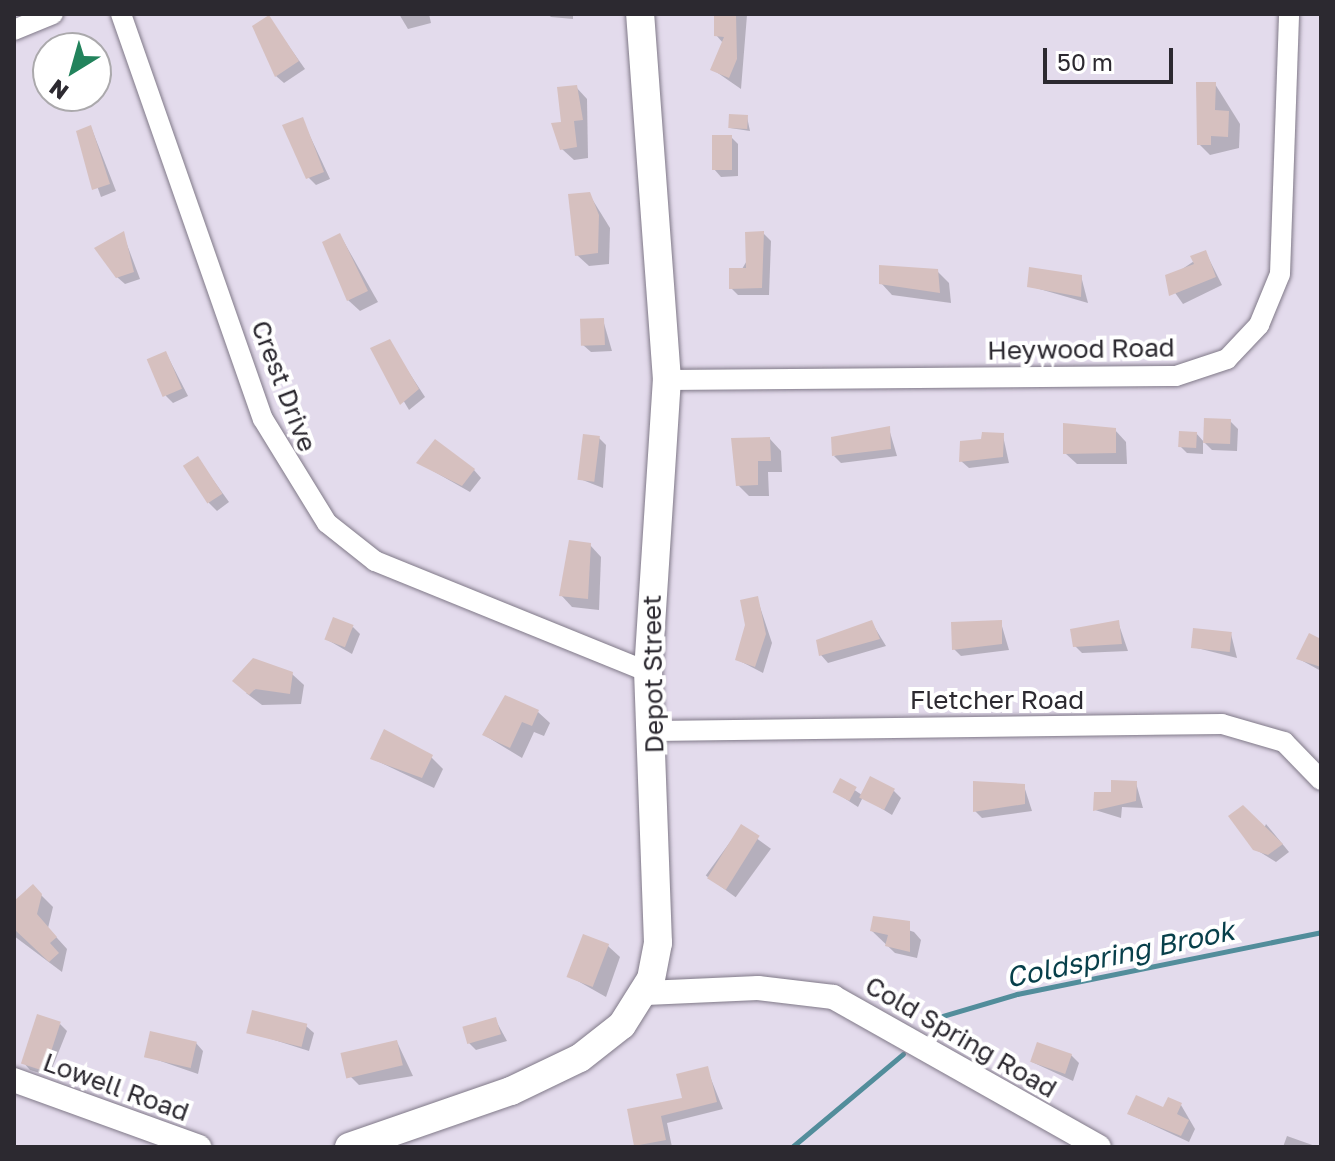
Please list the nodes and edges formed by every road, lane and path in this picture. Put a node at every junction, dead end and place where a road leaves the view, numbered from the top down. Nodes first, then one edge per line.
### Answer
1 (53, 14) edge
2 (121, 14) edge
3 (640, 14) edge
4 (1289, 14) edge
5 (14, 30) edge
6 (667, 380) junction
7 (648, 672) junction
8 (654, 731) junction
9 (1321, 780) edge
10 (646, 993) junction
11 (14, 1080) edge
12 (199, 1147) edge
13 (349, 1147) edge
14 (1099, 1147) edge

1 - 5 street
2 - 7 street, Crest Drive
3 - 6 main road, Depot Street
4 - 6 street, Heywood Road
6 - 7 main road, Depot Street
7 - 8 main road, Depot Street
8 - 9 street, Fletcher Road
8 - 10 main road, Depot Street
10 - 13 main road, Depot Street
10 - 14 street, Cold Spring Road
11 - 12 street, Lowell Road

